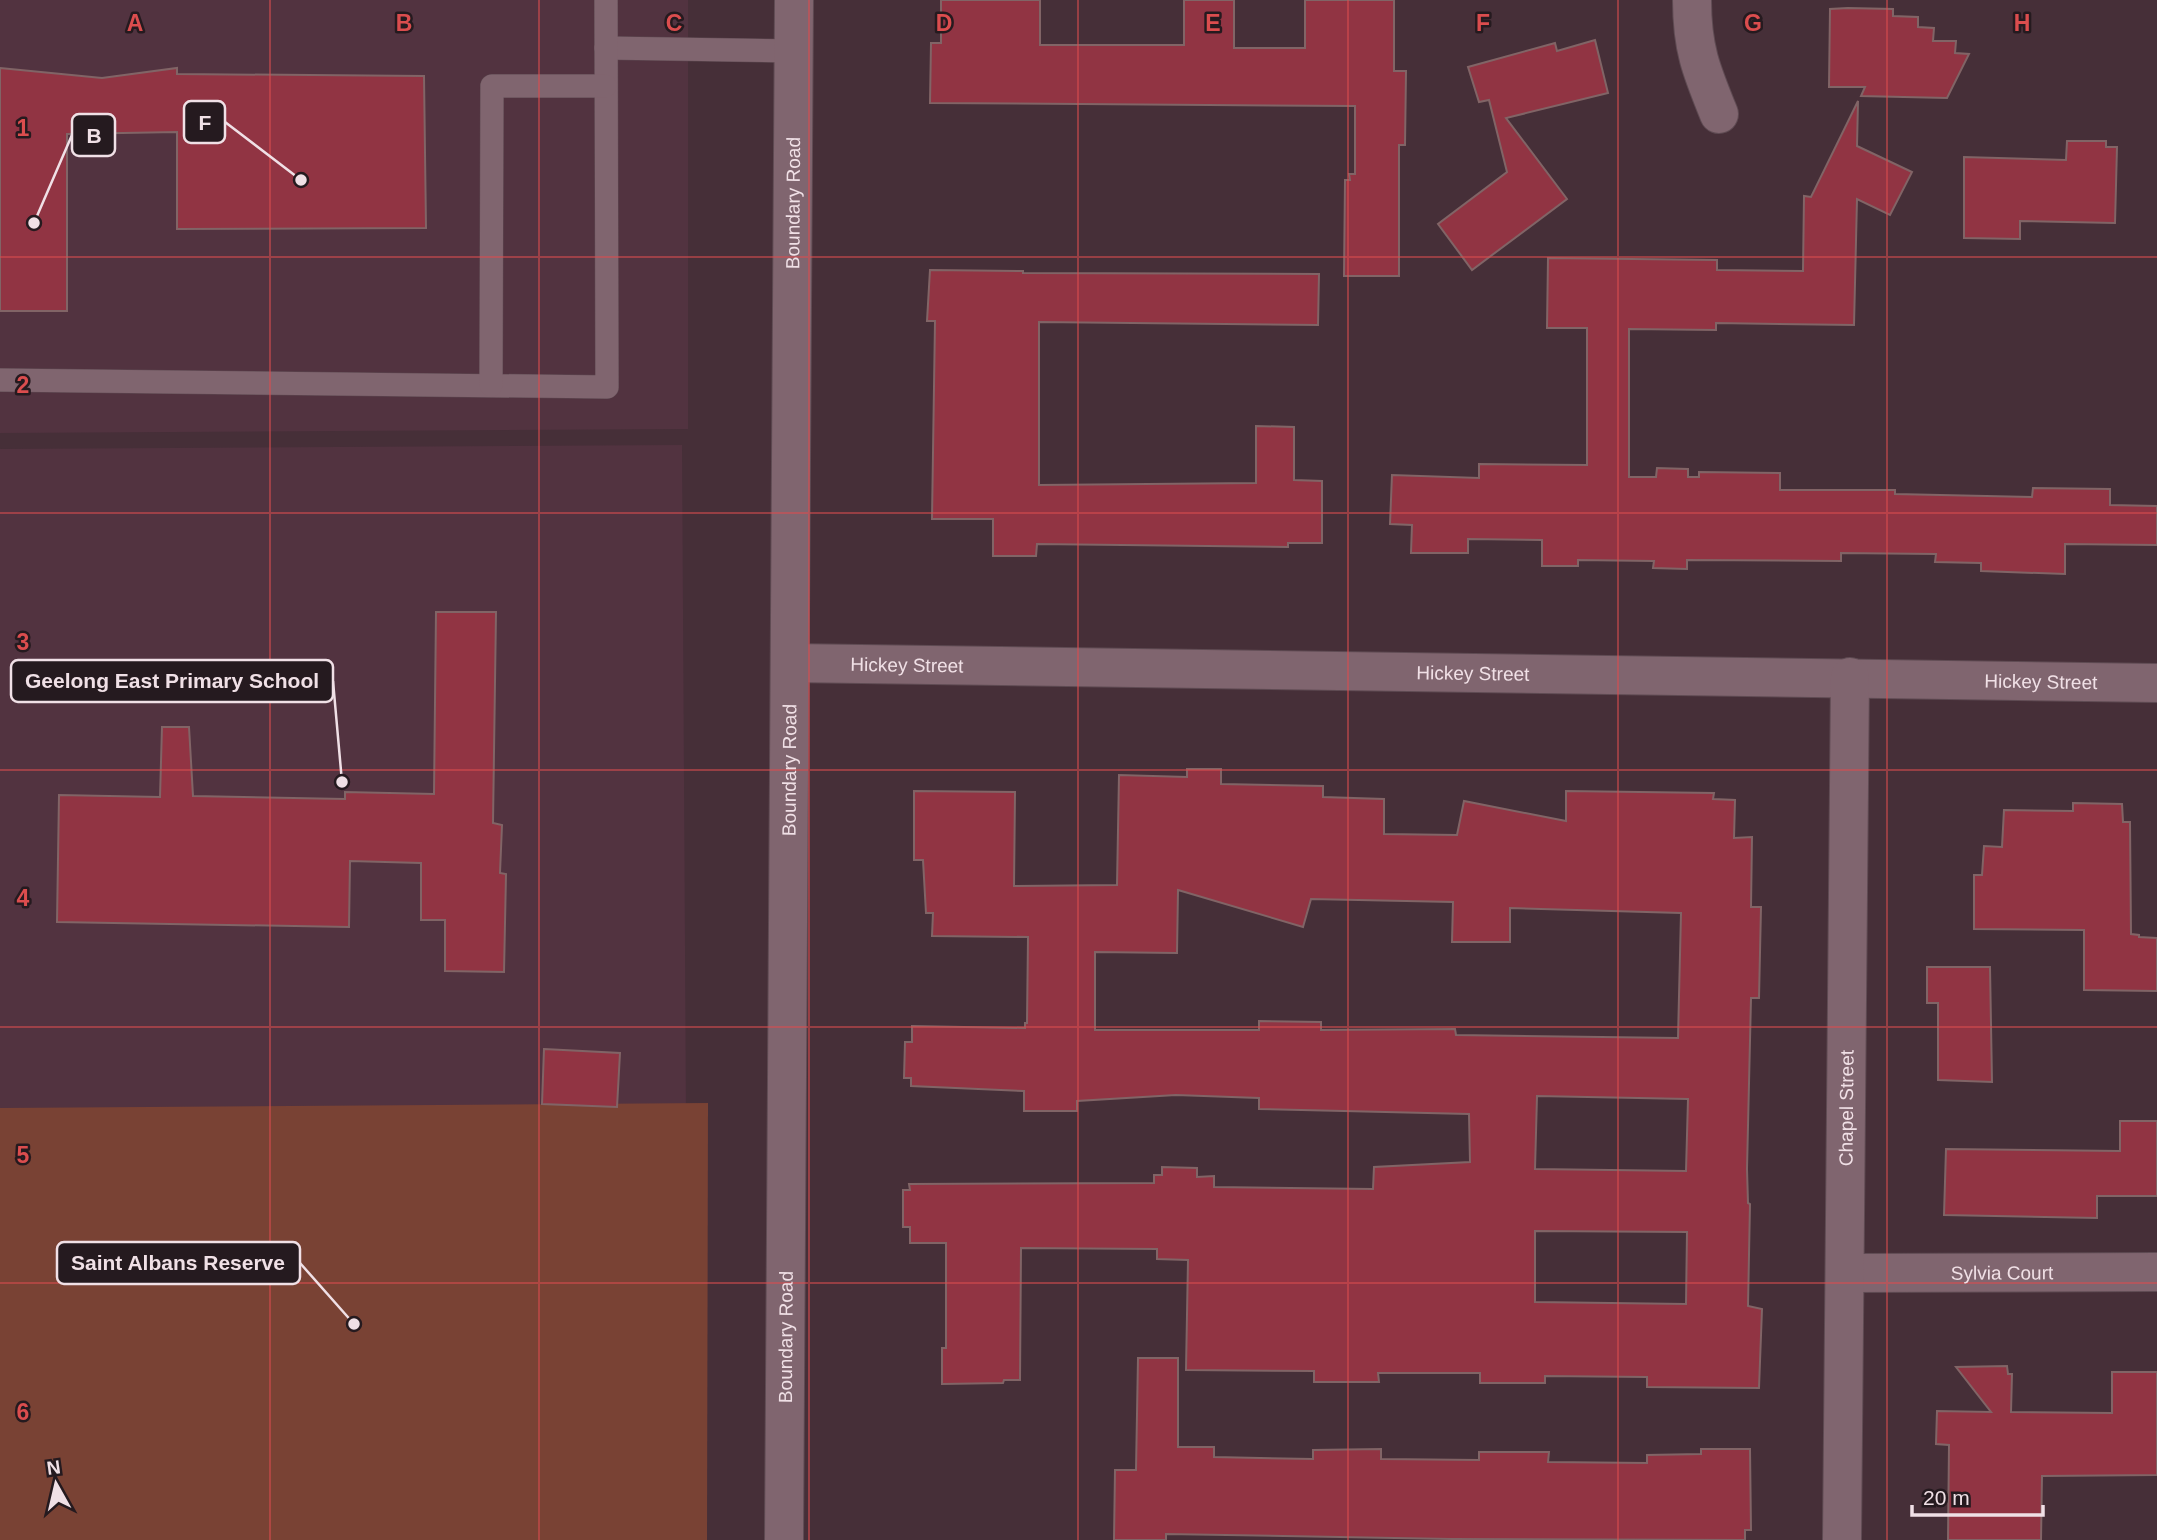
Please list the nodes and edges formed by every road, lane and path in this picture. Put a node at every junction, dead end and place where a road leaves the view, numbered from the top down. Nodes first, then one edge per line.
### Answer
1 (606, 0) edge
2 (794, 0) edge
3 (1692, 0) edge
4 (606, 48) junction
5 (794, 51) junction
6 (605, 86) junction
7 (1719, 114) dead end
8 (0, 380) edge
9 (491, 385) junction
10 (791, 663) junction
11 (1850, 677) junction
12 (2157, 683) edge
13 (2157, 1272) edge
14 (1846, 1273) junction
15 (784, 1540) edge
16 (1842, 1540) edge

1 - 4 lane
2 - 5 street, Boundary Road
3 - 7 street
4 - 5 lane
4 - 6 lane
5 - 10 street, Boundary Road
6 - 9 lane
6 - 9 lane
8 - 9 lane
10 - 11 street, Hickey Street
10 - 15 street, Boundary Road
11 - 12 street, Hickey Street
11 - 14 street, Chapel Street
13 - 14 street, Sylvia Court
14 - 16 street, Chapel Street

